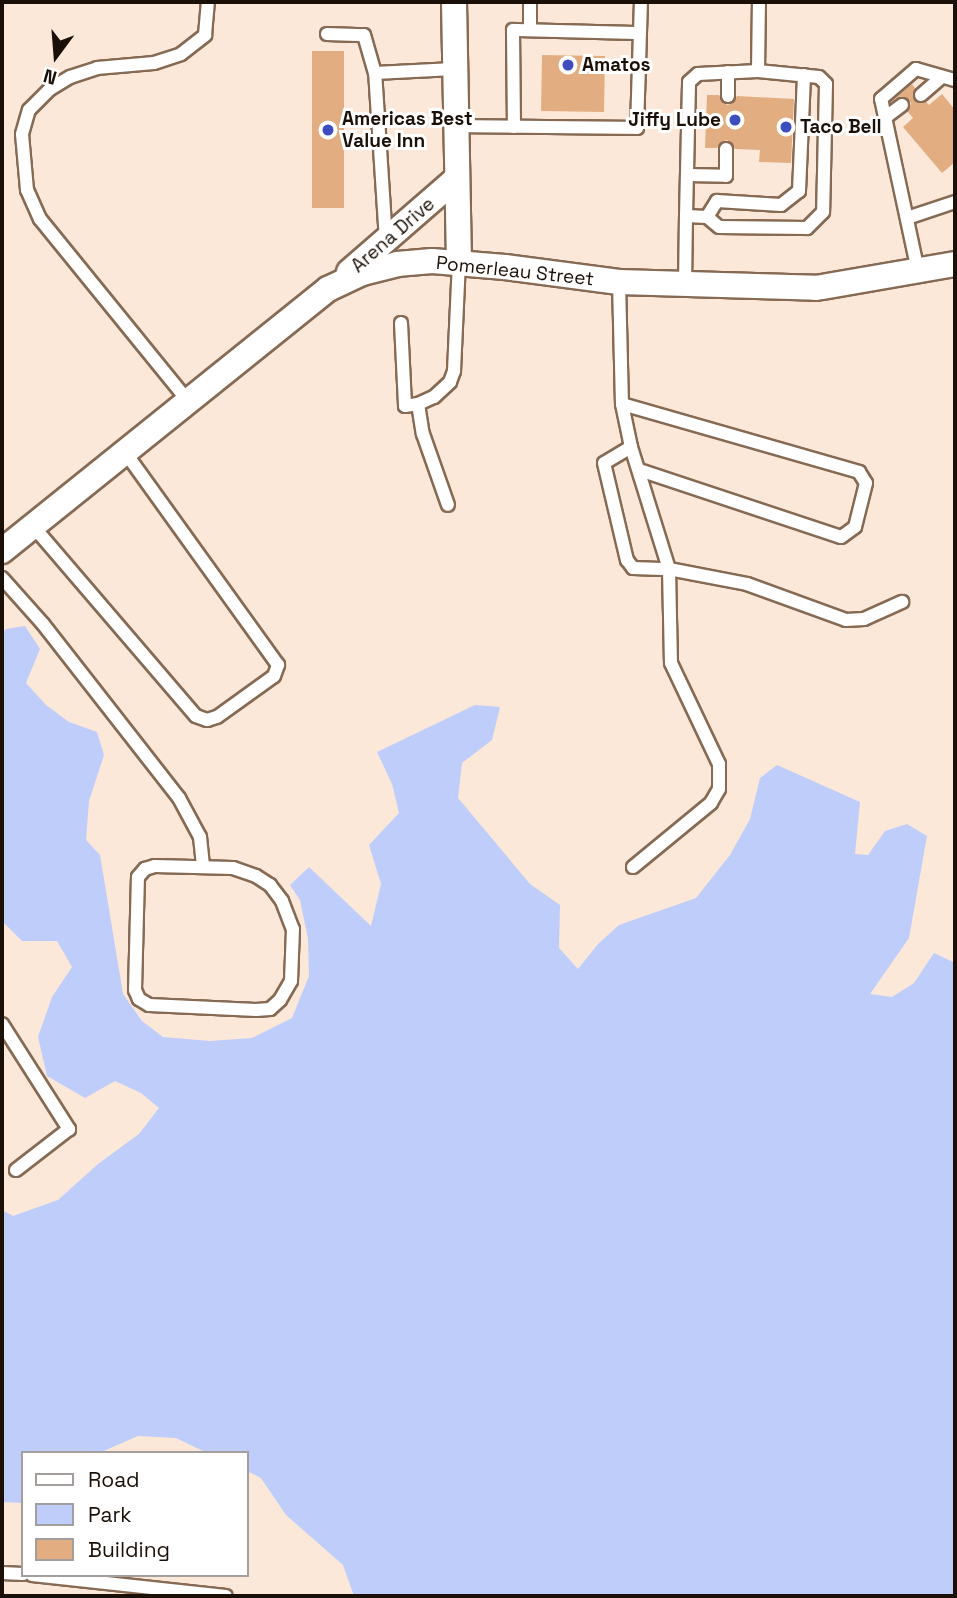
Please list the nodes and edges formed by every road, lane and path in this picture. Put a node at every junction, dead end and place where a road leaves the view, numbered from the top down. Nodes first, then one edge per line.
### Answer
1 (208, 2) edge
2 (453, 2) edge
3 (530, 2) edge
4 (641, 2) edge
5 (759, 2) edge
6 (530, 30) junction
7 (640, 33) junction
8 (327, 34) dead end
9 (454, 69) junction
10 (758, 71) junction
11 (728, 72) junction
12 (375, 73) junction
13 (804, 75) junction
14 (942, 76) junction
15 (955, 80) edge
16 (920, 95) dead end
17 (727, 96) dead end
18 (902, 105) dead end
19 (886, 117) junction
20 (456, 126) junction
21 (514, 127) junction
22 (726, 149) dead end
23 (687, 175) junction
24 (456, 179) junction
25 (955, 202) edge
26 (686, 216) junction
27 (707, 217) junction
28 (908, 218) junction
29 (386, 242) junction
30 (459, 262) junction
31 (955, 264) edge
32 (918, 271) junction
33 (619, 282) junction
34 (685, 286) junction
35 (328, 289) junction
36 (401, 323) dead end
37 (188, 401) junction
38 (418, 404) junction
39 (622, 404) junction
40 (631, 447) junction
41 (125, 452) junction
42 (640, 470) junction
43 (448, 505) dead end
44 (33, 526) junction
45 (5, 542) edge
46 (669, 569) junction
47 (2, 578) edge
48 (901, 602) dead end
49 (203, 867) junction
50 (633, 867) dead end
51 (2, 1024) edge
52 (16, 1170) dead end
53 (2, 1573) edge
54 (21, 1574) edge
55 (50, 1577) edge
56 (226, 1596) edge

1 - 37 lane
2 - 9 street, Arena Drive
3 - 6 lane
4 - 7 lane
5 - 10 lane
6 - 7 lane
6 - 21 lane
7 - 21 lane
8 - 12 lane
9 - 12 lane
9 - 20 street, Arena Drive
10 - 11 lane
10 - 13 lane
11 - 17 lane
11 - 23 lane
12 - 29 lane
13 - 27 lane
13 - 27 lane
14 - 15 lane
14 - 16 lane
14 - 19 lane
18 - 19 lane
19 - 28 lane
20 - 21 lane
20 - 24 street, Arena Drive
22 - 23 lane
23 - 26 lane
24 - 29 street, Arena Drive
24 - 30 street, Arena Drive
25 - 28 lane
26 - 27 lane
26 - 34 lane
28 - 32 lane
29 - 35 street, Arena Drive
30 - 33 street, Pomerleau Street
30 - 35 street, Pomerleau Street
30 - 38 lane
31 - 32 street, Pomerleau Street
32 - 34 street, Pomerleau Street
33 - 34 street, Pomerleau Street
33 - 39 lane
35 - 37 street, Pomerleau Street
36 - 38 lane
37 - 41 street, Pomerleau Street
38 - 43 lane
39 - 40 lane
39 - 42 lane
40 - 42 lane
40 - 46 lane
41 - 44 street, Pomerleau Street
41 - 44 lane
42 - 46 lane
44 - 45 street, Pomerleau Street
46 - 48 lane
46 - 50 lane
47 - 49 lane
49 - 49 lane
51 - 52 lane
53 - 54 lane
55 - 56 lane

